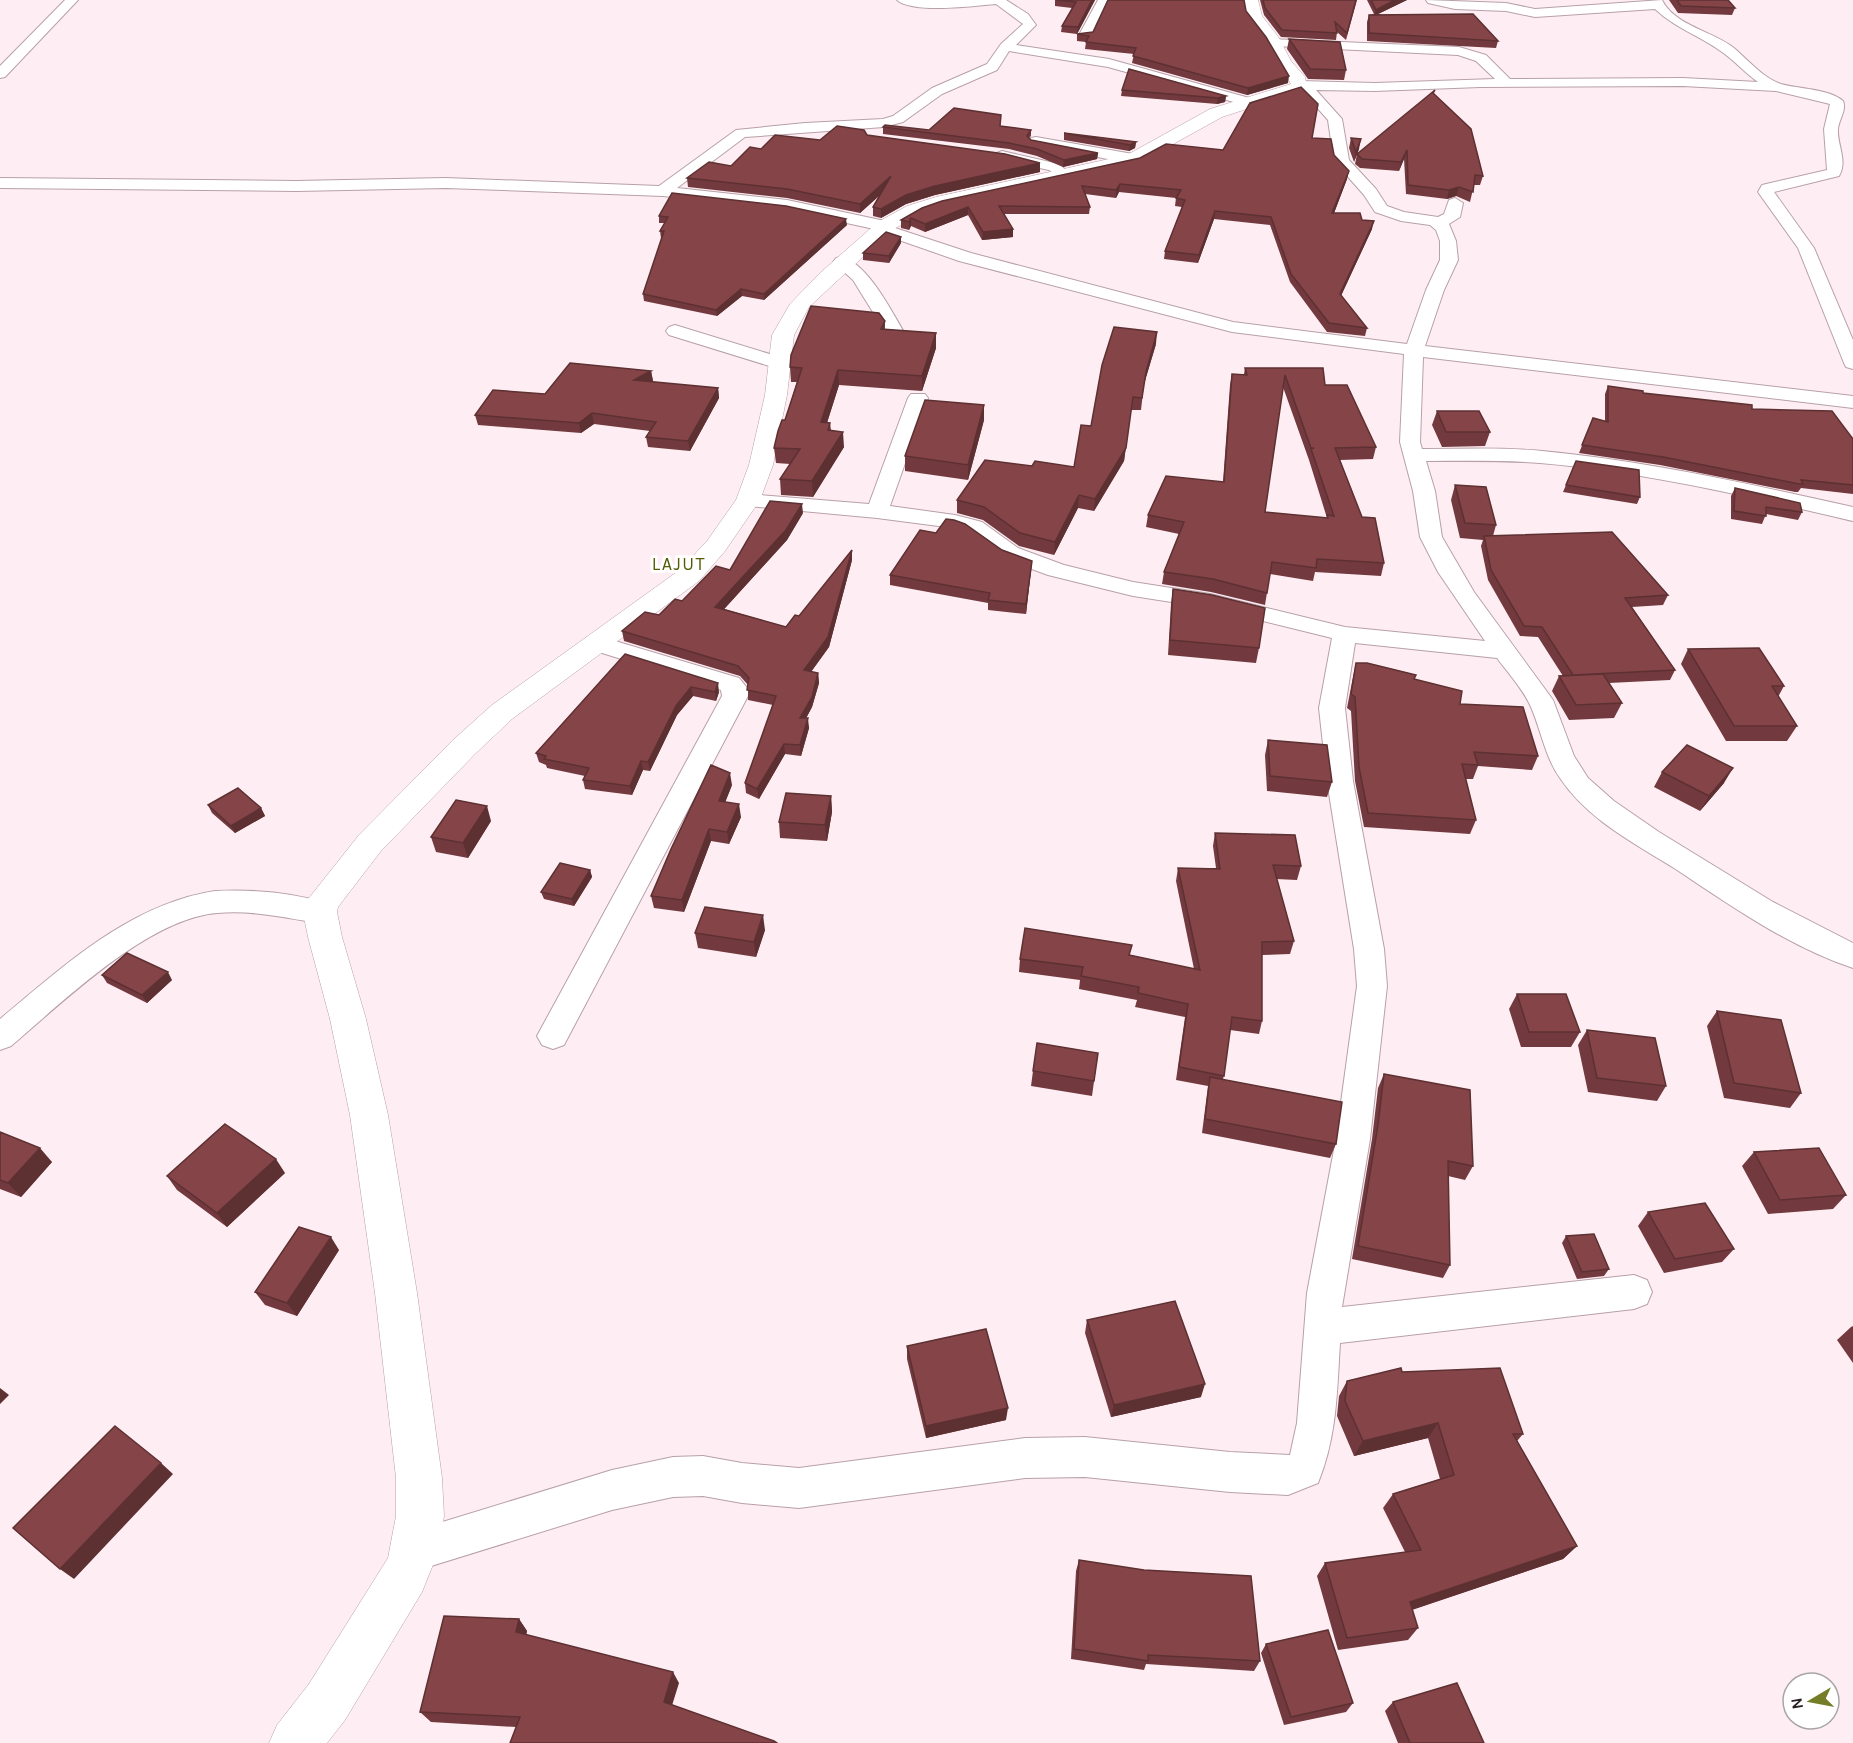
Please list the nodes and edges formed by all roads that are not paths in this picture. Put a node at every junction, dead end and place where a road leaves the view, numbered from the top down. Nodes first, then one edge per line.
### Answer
1 (72, 0) edge
2 (903, 0) edge
3 (997, 0) edge
4 (1104, 0) edge
5 (1251, 0) edge
6 (1432, 0) edge
7 (1657, 3) edge
8 (1085, 35) edge
9 (1274, 42) junction
10 (1006, 47) junction
11 (0, 74) edge
12 (1507, 83) junction
13 (1300, 86) junction
14 (1776, 87) junction
15 (1248, 102) junction
16 (1036, 141) edge
17 (983, 154) edge
18 (1133, 159) junction
19 (1062, 174) junction
20 (0, 183) edge
21 (663, 191) junction
22 (1455, 203) edge
23 (1438, 223) junction
24 (883, 227) junction
25 (842, 262) junction
26 (675, 331) dead end
27 (899, 339) edge
28 (1414, 350) junction
29 (779, 363) junction
30 (1853, 363) edge
31 (918, 398) dead end
32 (1853, 402) edge
33 (1414, 455) junction
34 (748, 500) junction
35 (877, 511) junction
36 (1853, 514) edge
37 (1345, 634) junction
38 (595, 643) junction
39 (1504, 651) junction
40 (320, 912) junction
41 (1853, 956) edge
42 (553, 1036) dead end
43 (0, 1037) edge
44 (1634, 1292) dead end
45 (1323, 1327) junction
46 (415, 1550) junction
47 (295, 1743) edge

1 - 11 street
2 - 3 street
3 - 10 street
4 - 8 street
5 - 9 street
6 - 7 street
7 - 14 street
9 - 12 street
9 - 13 street
10 - 15 street
10 - 21 street
12 - 13 street
12 - 14 street
13 - 15 street
13 - 23 street
14 - 30 street
15 - 18 street
16 - 18 street
17 - 19 street
18 - 19 street
19 - 24 street
20 - 21 street
21 - 24 street
22 - 23 street
23 - 28 street
24 - 25 street
24 - 28 street
25 - 27 street
25 - 29 street
26 - 29 street
28 - 32 street
28 - 33 street
29 - 34 street
31 - 35 street
33 - 36 street
33 - 39 street
34 - 35 street
34 - 38 street
35 - 37 street
37 - 39 street
37 - 45 street
38 - 40 street
38 - 42 street
39 - 41 street
40 - 43 street
40 - 46 street
44 - 45 street
45 - 46 street
46 - 47 street

